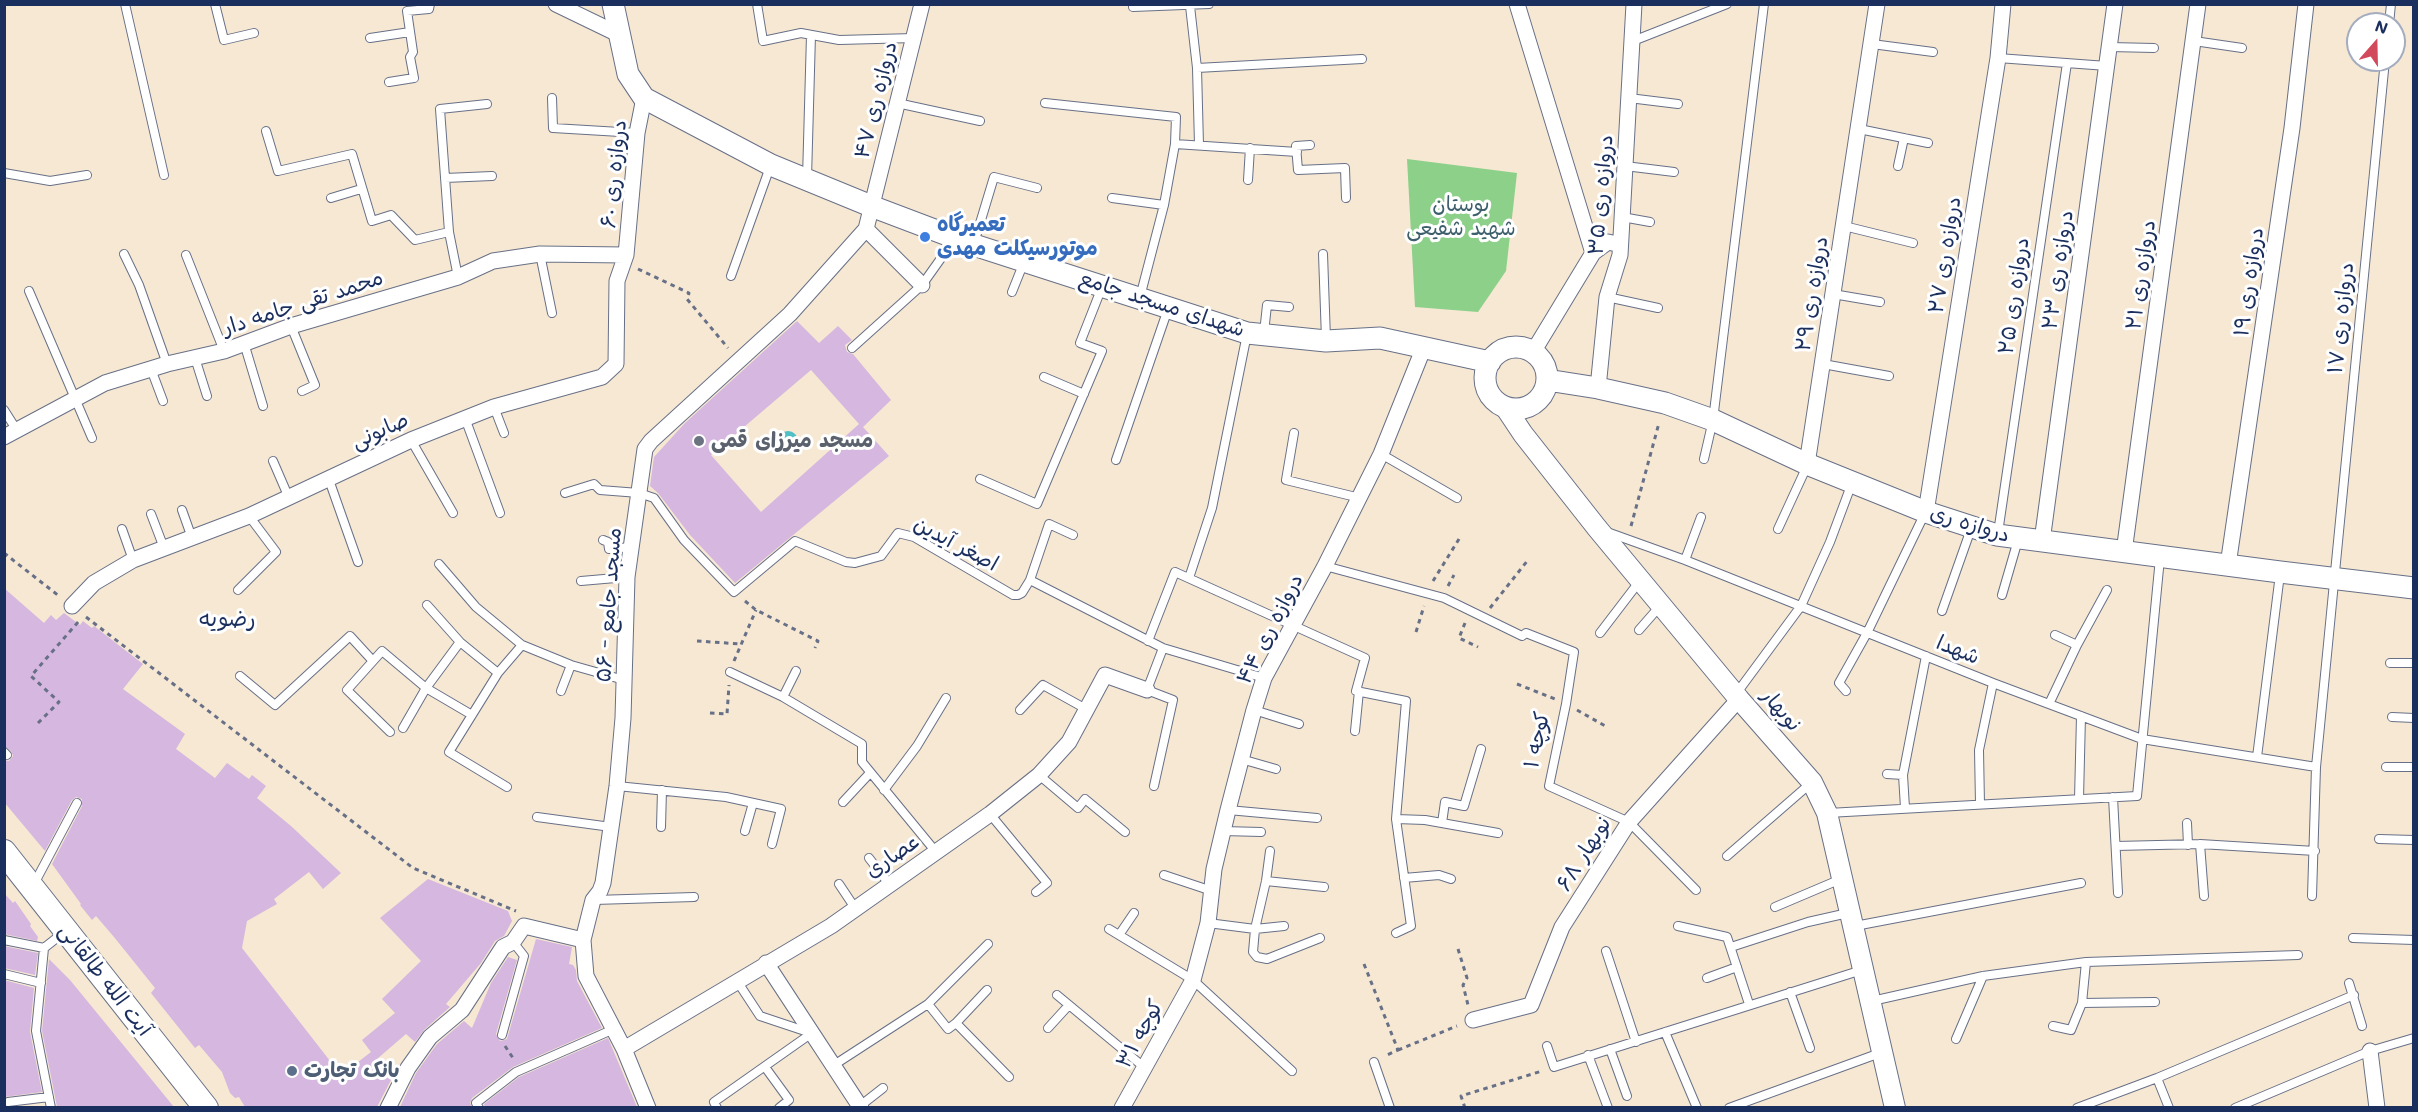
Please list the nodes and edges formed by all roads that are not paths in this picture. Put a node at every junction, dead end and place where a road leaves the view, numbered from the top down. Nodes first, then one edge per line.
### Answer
1 (125, 4) edge
2 (215, 4) edge
3 (430, 4) edge
4 (556, 4) edge
5 (613, 4) edge
6 (757, 4) edge
7 (922, 4) edge
8 (1133, 4) edge
9 (1209, 4) edge
10 (1517, 4) edge
11 (1634, 4) edge
12 (1727, 4) edge
13 (1764, 4) edge
14 (1877, 4) edge
15 (2003, 4) edge
16 (2115, 4) edge
17 (2198, 4) edge
18 (2306, 4) edge
19 (1190, 6) edge
20 (410, 32) junction
21 (254, 33) dead end
22 (618, 34) junction
23 (811, 35) junction
24 (370, 38) dead end
25 (914, 38) junction
26 (1633, 41) junction
27 (2194, 41) junction
28 (1872, 44) junction
29 (2110, 47) junction
30 (2154, 48) dead end
31 (2242, 48) dead end
32 (1933, 52) dead end
33 (1998, 58) junction
34 (1362, 59) dead end
35 (2067, 63) junction
36 (2107, 66) junction
37 (1197, 68) junction
38 (2384, 72) edge
39 (389, 82) dead end
40 (552, 98) dead end
41 (644, 98) junction
42 (1629, 98) junction
43 (896, 103) junction
44 (1045, 103) dead end
45 (487, 104) dead end
46 (1678, 104) dead end
47 (980, 122) dead end
48 (1859, 129) junction
49 (266, 131) dead end
50 (637, 133) junction
51 (1904, 138) junction
52 (1928, 143) dead end
53 (1175, 144) junction
54 (1199, 145) junction
55 (1310, 145) dead end
56 (1250, 148) junction
57 (1297, 152) junction
58 (771, 165) junction
59 (1625, 166) junction
60 (1898, 166) dead end
61 (1674, 172) dead end
62 (4, 173) edge
63 (87, 175) dead end
64 (164, 175) dead end
65 (492, 176) dead end
66 (445, 178) junction
67 (807, 179) junction
68 (1248, 180) dead end
69 (1037, 188) dead end
70 (361, 189) junction
71 (331, 198) dead end
72 (1112, 198) dead end
73 (1346, 198) dead end
74 (1164, 205) junction
75 (871, 206) junction
76 (1622, 217) junction
77 (1650, 222) dead end
78 (1844, 226) junction
79 (866, 229) junction
80 (448, 232) junction
81 (964, 242) junction
82 (1913, 243) dead end
83 (1620, 248) junction
84 (1593, 253) junction
85 (124, 254) dead end
86 (540, 254) junction
87 (1323, 254) dead end
88 (186, 255) dead end
89 (626, 255) junction
90 (1025, 261) junction
91 (731, 276) dead end
92 (458, 277) junction
93 (922, 285) junction
94 (1103, 285) junction
95 (29, 291) dead end
96 (1012, 292) dead end
97 (1833, 294) junction
98 (1607, 297) junction
99 (1140, 298) junction
100 (1880, 302) dead end
101 (1289, 307) dead end
102 (1168, 308) junction
103 (1658, 308) dead end
104 (552, 313) dead end
105 (291, 326) junction
106 (1256, 334) junction
107 (1326, 341) junction
108 (244, 343) junction
109 (1424, 347) junction
110 (852, 348) dead end
111 (224, 351) junction
112 (1533, 352) junction
113 (195, 358) junction
114 (1490, 362) junction
115 (167, 364) junction
116 (1823, 364) junction
117 (151, 369) junction
118 (1889, 376) dead end
119 (1044, 377) dead end
120 (1547, 380) junction
121 (1598, 388) junction
122 (302, 391) dead end
123 (1083, 394) junction
124 (207, 396) dead end
125 (76, 398) junction
126 (163, 402) dead end
127 (263, 406) dead end
128 (494, 407) junction
129 (1505, 407) junction
130 (4, 410) edge
131 (465, 418) junction
132 (1713, 420) junction
133 (10, 433) edge
134 (504, 433) dead end
135 (1294, 433) dead end
136 (92, 438) dead end
137 (411, 440) junction
138 (1381, 454) junction
139 (1704, 459) dead end
140 (1116, 460) dead end
141 (273, 461) dead end
142 (1807, 465) junction
143 (328, 477) junction
144 (980, 479) dead end
145 (1853, 481) junction
146 (565, 493) dead end
147 (639, 493) junction
148 (289, 498) junction
149 (1360, 498) junction
150 (1457, 498) dead end
151 (182, 510) dead end
152 (1926, 512) junction
153 (453, 513) dead end
154 (500, 513) dead end
155 (151, 514) dead end
156 (249, 516) junction
157 (1701, 517) dead end
158 (1597, 528) junction
159 (1971, 528) junction
160 (122, 529) dead end
161 (1778, 529) dead end
162 (1072, 535) dead end
163 (2008, 537) junction
164 (192, 538) junction
165 (603, 540) dead end
166 (2042, 542) junction
167 (632, 547) junction
168 (164, 548) junction
169 (2124, 552) junction
170 (2160, 556) junction
171 (133, 560) junction
172 (1685, 560) junction
173 (358, 562) dead end
174 (438, 564) dead end
175 (1325, 566) junction
176 (2228, 566) junction
177 (2280, 572) junction
178 (627, 577) junction
179 (1189, 578) junction
180 (1641, 579) junction
181 (2333, 579) junction
182 (1030, 580) junction
183 (581, 581) dead end
184 (2414, 588) edge
185 (238, 590) dead end
186 (2107, 590) dead end
187 (2002, 595) dead end
188 (1661, 604) junction
189 (426, 605) dead end
190 (1801, 606) junction
191 (78, 611) road end
192 (1942, 611) dead end
193 (1293, 624) junction
194 (1639, 630) dead end
195 (1600, 633) dead end
196 (1867, 633) junction
197 (2055, 635) dead end
198 (1148, 641) junction
199 (460, 642) junction
200 (522, 645) junction
201 (2077, 645) junction
202 (1163, 648) junction
203 (1926, 656) junction
204 (372, 660) junction
205 (2390, 663) dead end
206 (2414, 663) edge
207 (570, 665) junction
208 (796, 671) dead end
209 (730, 672) dead end
210 (498, 673) junction
211 (240, 676) dead end
212 (1264, 678) junction
213 (624, 680) junction
214 (1993, 683) junction
215 (426, 688) junction
216 (1147, 690) junction
217 (561, 691) dead end
218 (1359, 691) junction
219 (1846, 691) dead end
220 (1737, 697) junction
221 (783, 698) junction
222 (946, 698) dead end
223 (2049, 704) junction
224 (1086, 709) junction
225 (1020, 710) dead end
226 (1254, 710) junction
227 (472, 715) junction
228 (2081, 716) junction
229 (2392, 717) dead end
230 (2414, 718) edge
231 (1299, 724) dead end
232 (403, 728) dead end
233 (1355, 731) dead end
234 (390, 732) dead end
235 (2142, 739) junction
236 (1481, 749) dead end
237 (2257, 757) junction
238 (1241, 759) junction
239 (2316, 766) junction
240 (2386, 767) dead end
241 (2414, 767) edge
242 (1276, 769) dead end
243 (870, 773) junction
244 (1887, 774) dead end
245 (1039, 775) junction
246 (1903, 775) junction
247 (1812, 782) junction
248 (617, 786) junction
249 (1155, 786) dead end
250 (507, 788) dead end
251 (662, 790) junction
252 (884, 790) junction
253 (2113, 797) junction
254 (2079, 799) junction
255 (843, 802) dead end
256 (77, 803) dead end
257 (753, 803) junction
258 (1980, 804) junction
259 (1905, 808) junction
260 (1228, 810) junction
261 (1827, 813) junction
262 (990, 814) junction
263 (537, 817) dead end
264 (1317, 818) dead end
265 (1396, 819) junction
266 (1629, 822) junction
267 (1442, 823) junction
268 (2187, 823) dead end
269 (611, 827) junction
270 (661, 827) dead end
271 (745, 831) dead end
272 (1223, 831) junction
273 (1125, 832) dead end
274 (1261, 832) dead end
275 (1498, 833) dead end
276 (2379, 839) dead end
277 (2414, 840) edge
278 (772, 844) dead end
279 (2200, 844) junction
280 (2188, 845) junction
281 (2116, 846) junction
282 (1270, 851) dead end
283 (2314, 851) junction
284 (4, 852) edge
285 (936, 852) junction
286 (1726, 856) dead end
287 (869, 858) dead end
288 (1164, 875) dead end
289 (1404, 878) junction
290 (1842, 878) junction
291 (1451, 879) dead end
292 (1266, 881) junction
293 (2081, 883) dead end
294 (839, 884) dead end
295 (889, 884) junction
296 (32, 887) junction
297 (1324, 887) dead end
298 (1696, 890) dead end
299 (1212, 891) junction
300 (1036, 892) dead end
301 (2118, 893) dead end
302 (2204, 896) dead end
303 (2312, 896) dead end
304 (694, 897) dead end
305 (593, 900) junction
306 (1775, 907) dead end
307 (855, 908) junction
308 (1134, 913) dead end
309 (1851, 920) junction
310 (1208, 923) junction
311 (1284, 926) dead end
312 (1678, 926) dead end
313 (1109, 929) dead end
314 (1255, 929) junction
315 (66, 930) junction
316 (1396, 933) dead end
317 (1119, 934) junction
318 (1320, 938) dead end
319 (2353, 938) dead end
320 (4, 940) edge
321 (583, 940) junction
322 (2414, 940) edge
323 (513, 942) junction
324 (988, 944) dead end
325 (1731, 947) junction
326 (44, 948) junction
327 (1606, 951) dead end
328 (2298, 956) dead end
329 (2086, 962) junction
330 (766, 963) junction
331 (1737, 968) junction
332 (1863, 970) junction
333 (4, 974) edge
334 (1983, 976) junction
335 (1707, 978) dead end
336 (737, 980) junction
337 (1193, 980) junction
338 (2349, 983) dead end
339 (41, 984) junction
340 (987, 990) dead end
341 (1790, 992) junction
342 (1057, 995) dead end
343 (2354, 995) junction
344 (1870, 1001) junction
345 (2155, 1002) dead end
346 (2082, 1003) junction
347 (928, 1004) junction
348 (1069, 1005) junction
349 (1749, 1005) junction
350 (1473, 1020) road end
351 (956, 1023) junction
352 (2053, 1026) dead end
353 (2362, 1026) dead end
354 (1048, 1028) dead end
355 (614, 1029) junction
356 (1665, 1032) junction
357 (812, 1033) junction
358 (502, 1035) road end
359 (2414, 1038) edge
360 (1956, 1039) dead end
361 (1636, 1042) junction
362 (1547, 1046) dead end
363 (1810, 1048) dead end
364 (624, 1049) junction
365 (1610, 1049) junction
366 (2370, 1051) junction
367 (1883, 1052) junction
368 (1588, 1055) junction
369 (1374, 1062) road end
370 (834, 1065) junction
371 (765, 1066) junction
372 (1145, 1068) junction
373 (1292, 1071) dead end
374 (1009, 1077) dead end
375 (2157, 1078) junction
376 (883, 1088) dead end
377 (1627, 1096) dead end
378 (49, 1097) junction
379 (8, 1102) dead end
380 (716, 1105) edge
381 (51, 1107) edge
382 (206, 1107) edge
383 (388, 1107) edge
384 (479, 1107) edge
385 (648, 1107) edge
386 (779, 1107) edge
387 (861, 1107) edge
388 (1122, 1107) edge
389 (1390, 1107) edge
390 (1608, 1107) edge
391 (1697, 1107) edge
392 (1733, 1107) edge
393 (1895, 1107) edge
394 (2077, 1107) edge
395 (2169, 1107) edge
396 (2235, 1107) edge
397 (2377, 1107) edge

1 - 64 lane
2 - 21 lane
3 - 20 lane
4 - 22 street
5 - 22 main road, شهدای مسجد جامع
6 - 23 lane
7 - 25 street, دروازه ری ۴۷
8 - 19 lane
9 - 19 lane
10 - 84 street
11 - 26 street
12 - 26 lane
13 - 132 lane
14 - 28 street, دروازه ری ۲۹
15 - 33 street, دروازه ری ۲۷
16 - 29 street, دروازه ری ۲۳
17 - 27 street, دروازه ری ۲۱
18 - 176 street, دروازه ری ۱۹
19 - 37 lane
20 - 24 lane
20 - 39 lane
22 - 41 main road, شهدای مسجد جامع
23 - 25 lane
23 - 67 lane
25 - 43 street, دروازه ری ۴۷
26 - 42 street, دروازه ری ۳۵
27 - 31 lane
27 - 169 street, دروازه ری ۲۱
28 - 32 lane
28 - 48 street, دروازه ری ۲۹
29 - 30 lane
29 - 36 street, دروازه ری ۲۳
33 - 35 lane
33 - 152 street, دروازه ری ۲۷
34 - 37 lane
35 - 36 lane
35 - 163 lane, دروازه ری ۲۵
36 - 166 street, دروازه ری ۲۳
37 - 54 lane
38 - 181 lane, دروازه ری ۱۷
40 - 50 lane
41 - 50 street, دروازه ری ۶۰
41 - 58 main road, شهدای مسجد جامع
42 - 46 lane
42 - 59 street, دروازه ری ۳۵
43 - 47 lane
43 - 75 street, دروازه ری ۴۷
44 - 53 lane
45 - 66 lane
48 - 51 lane
48 - 78 street, دروازه ری ۲۹
49 - 70 lane
50 - 89 street, دروازه ری ۶۰
51 - 52 lane
51 - 60 lane
53 - 54 lane
53 - 74 lane
54 - 56 lane
55 - 57 lane
56 - 57 lane
56 - 68 lane
57 - 73 lane
58 - 67 main road, شهدای مسجد جامع
58 - 91 lane
59 - 61 lane
59 - 76 street, دروازه ری ۳۵
62 - 63 lane
65 - 66 lane
66 - 80 lane
67 - 75 main road, شهدای مسجد جامع
69 - 81 lane
70 - 71 lane
70 - 80 lane
72 - 74 lane
74 - 99 lane
75 - 79 street, ۵۶ - مسجد جامع
75 - 81 main road, شهدای مسجد جامع
76 - 77 lane
76 - 83 street, دروازه ری ۳۵
78 - 82 lane
78 - 97 street, دروازه ری ۲۹
79 - 93 street
79 - 147 street, ۵۶ - مسجد جامع
80 - 92 lane
81 - 90 main road, شهدای مسجد جامع
81 - 93 lane
83 - 84 street
83 - 98 street, دروازه ری ۳۵
84 - 112 street
85 - 115 lane
86 - 89 street, محمد تقی جامه دار
86 - 92 street, محمد تقی جامه دار
86 - 104 lane
87 - 107 lane
88 - 111 lane
89 - 128 street, صابونی
90 - 94 main road, شهدای مسجد جامع
90 - 96 lane
92 - 105 street, محمد تقی جامه دار
93 - 110 lane
94 - 99 main road, شهدای مسجد جامع
94 - 123 lane
95 - 125 lane
97 - 100 lane
97 - 116 street, دروازه ری ۲۹
98 - 103 lane
98 - 121 street, دروازه ری ۳۵
99 - 102 main road, شهدای مسجد جامع
101 - 106 lane
102 - 106 main road, شهدای مسجد جامع
102 - 140 lane
105 - 108 street, محمد تقی جامه دار
105 - 122 lane
106 - 107 main road, شهدای مسجد جامع
106 - 179 lane
107 - 109 main road, شهدای مسجد جامع
108 - 111 street, محمد تقی جامه دار
108 - 127 lane
109 - 114 main road, شهدای مسجد جامع
109 - 138 street, دروازه ری ۴۴
111 - 113 street, محمد تقی جامه دار
112 - 114 main road
112 - 120 main road
113 - 115 street, محمد تقی جامه دار
113 - 124 lane
114 - 129 main road
115 - 117 street, محمد تقی جامه دار
116 - 118 lane
116 - 142 street, دروازه ری ۲۹
117 - 125 street, محمد تقی جامه دار
117 - 126 lane
119 - 123 lane
120 - 121 main road, دروازه ری
120 - 129 main road
121 - 132 main road, دروازه ری
123 - 144 lane
125 - 133 street, محمد تقی جامه دار
125 - 136 lane
128 - 131 street, صابونی
128 - 134 lane
129 - 158 street, نوبهار
130 - 133 lane
131 - 137 street, صابونی
131 - 154 lane
132 - 139 lane
132 - 142 main road, دروازه ری
135 - 149 lane
137 - 143 street, صابونی
137 - 153 lane
138 - 149 street, دروازه ری ۴۴
138 - 150 lane
141 - 148 lane
142 - 145 main road, دروازه ری
142 - 161 lane
143 - 148 street, صابونی
143 - 173 lane
145 - 152 main road, دروازه ری
145 - 190 lane
146 - 147 lane
147 - 167 street, ۵۶ - مسجد جامع
147 - 182 lane, اصغر آیدین
148 - 156 street, صابونی
149 - 175 street, دروازه ری ۴۴
151 - 164 lane
152 - 159 main road, دروازه ری
152 - 196 lane
155 - 168 lane
156 - 164 street, صابونی
156 - 185 lane
157 - 172 lane
158 - 172 lane, شهدا
158 - 180 street, نوبهار
159 - 163 main road, دروازه ری
159 - 192 lane
160 - 171 lane
162 - 182 lane
163 - 166 main road, دروازه ری
163 - 187 lane, دروازه ری ۲۵
164 - 168 street, صابونی
165 - 167 lane
166 - 169 main road, دروازه ری
167 - 178 street, ۵۶ - مسجد جامع
168 - 171 street, صابونی
169 - 170 main road, دروازه ری
170 - 176 main road, دروازه ری
170 - 235 lane
171 - 191 street, صابونی
172 - 190 lane, شهدا
174 - 200 lane
175 - 193 street, دروازه ری ۴۴
175 - 266 lane, کوچه ۱
176 - 177 main road, دروازه ری
177 - 181 main road, دروازه ری
177 - 237 lane
178 - 183 lane
178 - 213 street, ۵۶ - مسجد جامع
179 - 193 lane
179 - 198 lane
180 - 188 street, نوبهار
180 - 195 lane
181 - 184 main road, دروازه ری
181 - 239 lane, دروازه ری ۱۷
182 - 198 lane
186 - 201 lane
188 - 194 lane
188 - 220 street, نوبهار
189 - 199 lane
190 - 196 lane, شهدا
190 - 220 lane
193 - 212 street, دروازه ری ۴۴
193 - 218 lane
196 - 203 lane, شهدا
196 - 219 lane
197 - 201 lane
198 - 202 lane
199 - 210 lane
199 - 215 lane
200 - 207 lane
200 - 210 lane
201 - 223 lane
202 - 212 lane
202 - 216 lane
203 - 214 lane, شهدا
203 - 246 lane
204 - 211 lane
204 - 215 lane
204 - 234 lane
205 - 206 lane
207 - 213 lane
207 - 217 lane
208 - 221 lane
209 - 221 lane
210 - 227 lane
212 - 226 street, دروازه ری ۴۴
213 - 248 street, ۵۶ - مسجد جامع
214 - 223 lane, شهدا
214 - 258 lane
215 - 227 lane
215 - 232 lane
216 - 224 street, عصاری
216 - 249 lane
218 - 233 lane
218 - 265 lane
220 - 247 street, نوبهار
220 - 266 street, نوبهار ۶۸
221 - 243 lane
222 - 252 lane
223 - 228 lane, شهدا
224 - 225 lane
224 - 245 street, عصاری
226 - 231 lane
226 - 238 street, دروازه ری ۴۴
227 - 250 lane
228 - 235 lane, شهدا
228 - 254 lane
229 - 230 lane
235 - 237 lane, شهدا
235 - 253 lane
236 - 267 lane
237 - 239 lane, شهدا
238 - 242 lane
238 - 260 street, دروازه ری ۴۴
239 - 283 lane, دروازه ری ۱۷
240 - 241 lane
243 - 252 lane
243 - 255 lane
244 - 246 lane
245 - 262 street, عصاری
245 - 273 lane
246 - 259 lane
247 - 261 street, نوبهار
247 - 286 lane
248 - 251 lane
248 - 269 street, ۵۶ - مسجد جامع
251 - 257 lane
251 - 270 lane
252 - 285 lane
253 - 254 lane
253 - 281 lane
254 - 258 lane
256 - 296 lane
257 - 271 lane
257 - 278 lane
258 - 259 lane
259 - 261 lane
260 - 264 lane
260 - 272 street, دروازه ری ۴۴
261 - 290 street, نوبهار
262 - 285 street, عصاری
262 - 300 lane
263 - 269 lane
265 - 267 lane
265 - 289 lane
266 - 298 lane
266 - 350 street, نوبهار ۶۸
267 - 275 lane
268 - 280 lane
269 - 305 street, ۵۶ - مسجد جامع
272 - 274 lane
272 - 299 street, دروازه ری ۴۴
276 - 277 lane
279 - 280 lane
279 - 283 lane
279 - 302 lane
280 - 281 lane
281 - 301 lane
282 - 292 lane
283 - 303 lane, دروازه ری ۱۷
284 - 296 main road, آیت الله طالقانی
285 - 295 street, عصاری
287 - 295 lane
288 - 299 lane
289 - 291 lane
289 - 316 lane
290 - 306 lane
290 - 309 street, نوبهار
292 - 297 lane
292 - 314 lane
293 - 309 lane
294 - 307 lane
295 - 307 street, عصاری
296 - 315 main road, آیت الله طالقانی
299 - 310 street, دروازه ری ۴۴
304 - 305 lane
305 - 321 street, ۵۶ - مسجد جامع
307 - 330 street, عصاری
308 - 317 lane
309 - 325 lane
309 - 332 street, نوبهار
310 - 314 lane
310 - 337 street, دروازه ری ۴۴
311 - 314 lane
312 - 325 lane
313 - 317 lane
314 - 318 lane
315 - 326 lane
315 - 382 main road, آیت الله طالقانی
317 - 337 lane
319 - 322 lane
320 - 326 lane
321 - 323 street
321 - 355 street, ۵۶ - مسجد جامع
323 - 358 lane
323 - 383 street
324 - 347 lane
325 - 331 lane
326 - 339 lane
327 - 361 lane
328 - 329 lane
329 - 334 lane
329 - 346 lane
330 - 336 street, عصاری
330 - 357 street
331 - 335 lane
331 - 349 lane
332 - 341 lane
332 - 344 street, نوبهار
333 - 339 lane
334 - 344 lane
334 - 360 lane
336 - 357 lane
336 - 364 street, عصاری
337 - 372 street, کوچه ۳۱
337 - 373 lane
338 - 343 lane
339 - 378 lane
340 - 351 lane
341 - 349 lane
341 - 363 lane
342 - 348 lane
343 - 353 lane
343 - 375 lane
344 - 367 street, نوبهار
345 - 346 lane
346 - 352 lane
347 - 351 lane
347 - 370 lane
348 - 354 lane
348 - 372 lane
349 - 356 lane
351 - 374 lane
355 - 364 street, ۵۶ - مسجد جامع
355 - 384 lane
356 - 361 lane
356 - 391 lane
357 - 370 street
357 - 371 lane
359 - 366 lane
361 - 365 lane
362 - 368 lane
364 - 385 street, ۵۶ - مسجد جامع
365 - 368 lane
365 - 377 lane
366 - 396 lane
366 - 397 street
367 - 392 lane
367 - 393 street, نوبهار
368 - 390 lane
369 - 389 lane
370 - 387 street
371 - 380 lane
371 - 386 lane
372 - 388 street, کوچه ۳۱
375 - 394 lane
375 - 395 lane
376 - 387 lane
378 - 379 lane
378 - 381 lane

